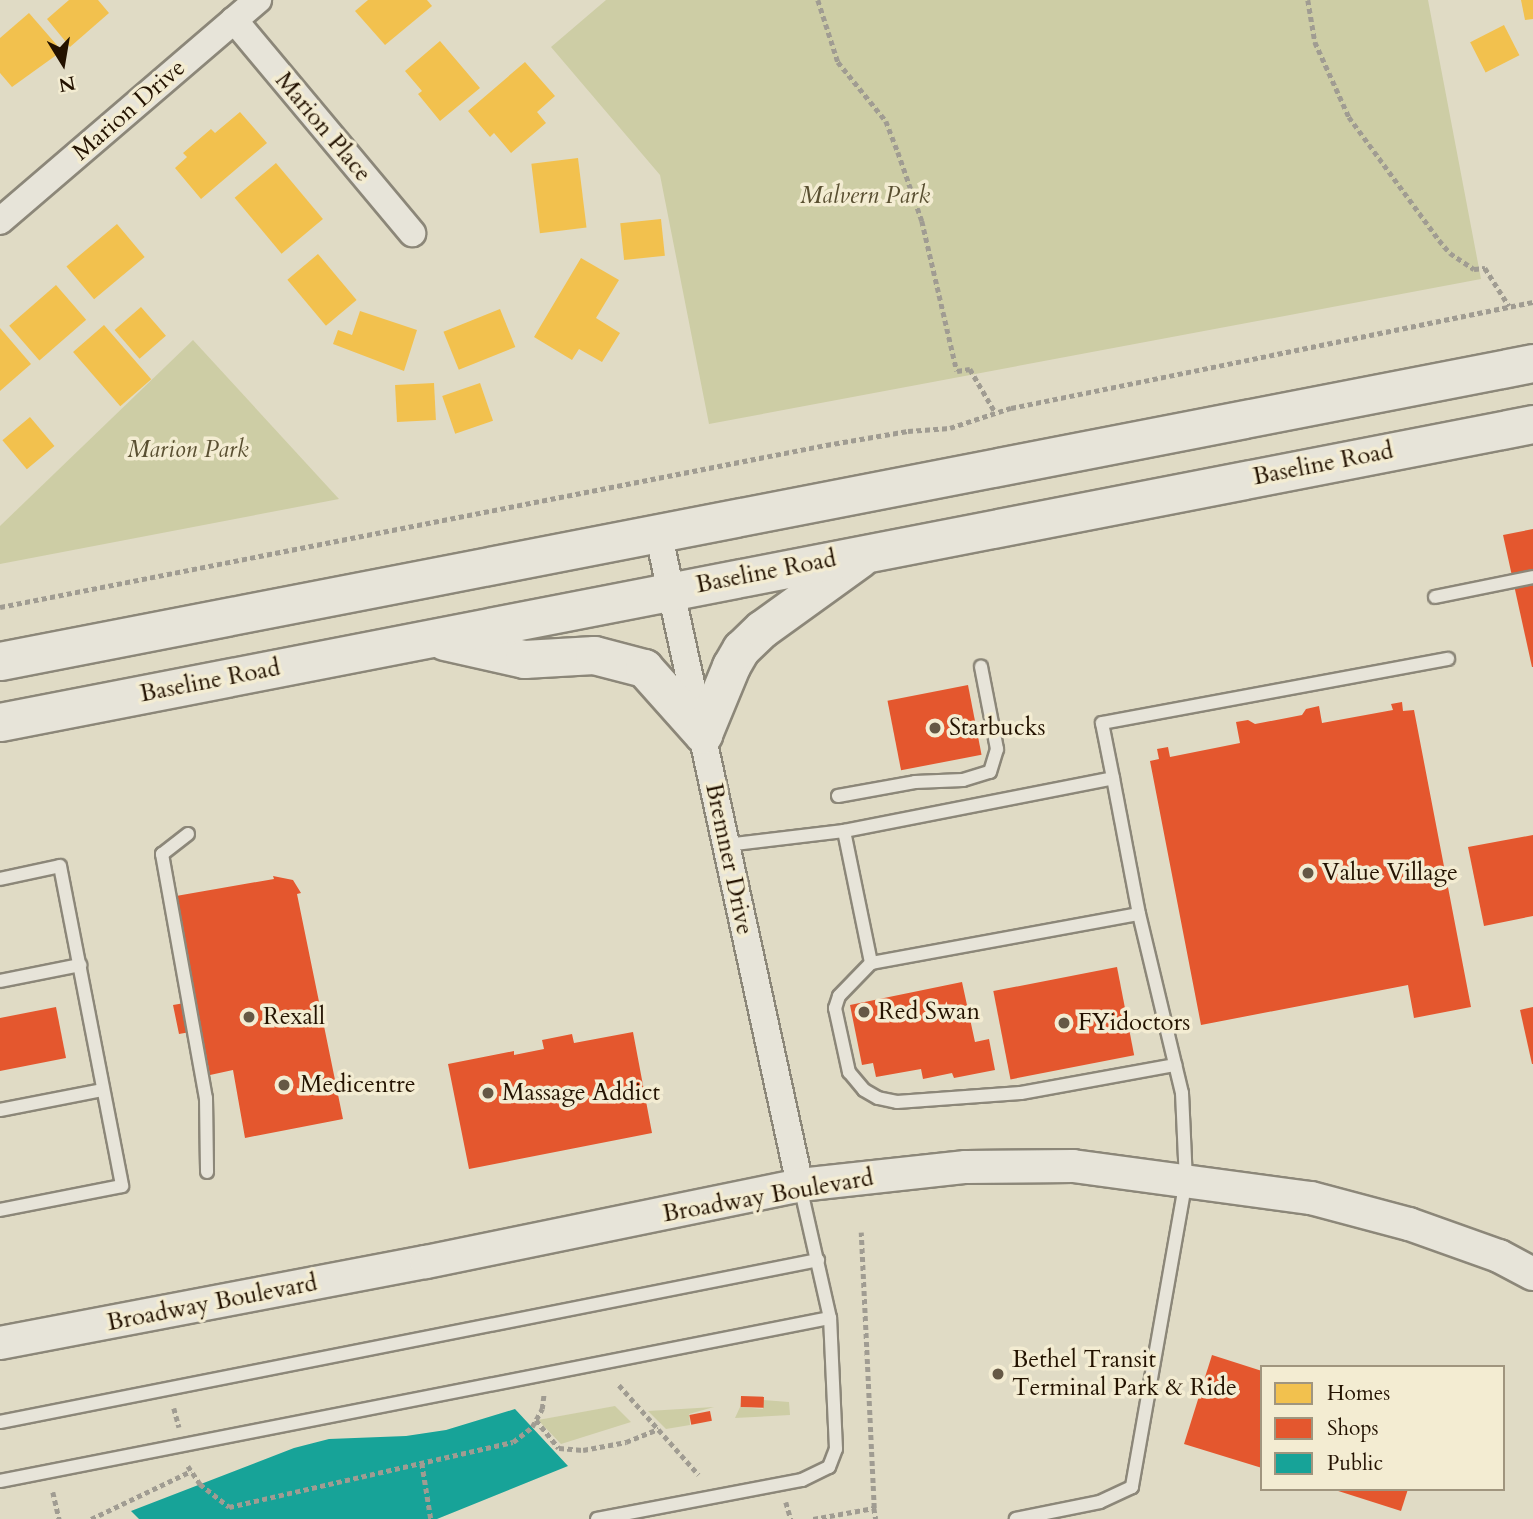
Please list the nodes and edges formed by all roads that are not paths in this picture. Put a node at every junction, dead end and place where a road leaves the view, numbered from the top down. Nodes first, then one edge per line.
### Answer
1 (258, 0) edge
2 (234, 20) junction
3 (0, 221) edge
4 (412, 233) dead end
5 (1533, 363) edge
6 (1533, 424) edge
7 (659, 532) junction
8 (867, 553) junction
9 (1533, 577) edge
10 (669, 591) junction
11 (1435, 597) dead end
12 (430, 638) junction
13 (1448, 659) dead end
14 (0, 662) edge
15 (981, 667) dead end
16 (0, 722) edge
17 (703, 734) junction
18 (1113, 778) junction
19 (838, 796) dead end
20 (844, 831) junction
21 (188, 834) dead end
22 (726, 845) junction
23 (0, 879) edge
24 (1139, 914) junction
25 (871, 963) junction
26 (80, 965) junction
27 (0, 981) edge
28 (1175, 1065) junction
29 (103, 1090) junction
30 (0, 1110) edge
31 (206, 1172) dead end
32 (1186, 1180) junction
33 (800, 1185) junction
34 (0, 1210) edge
35 (818, 1260) junction
36 (1533, 1274) edge
37 (830, 1318) junction
38 (0, 1343) edge
39 (0, 1422) edge
40 (0, 1481) edge
41 (597, 1519) edge
42 (1016, 1519) edge

1 - 2 street, Marion Drive
2 - 3 street, Marion Drive
2 - 4 street, Marion Place
5 - 7 main road
6 - 8 main road, Baseline Road
7 - 10 street, Bremner Drive
7 - 14 main road
8 - 10 main road, Baseline Road
8 - 17 main road
9 - 11 lane
10 - 12 main road, Baseline Road
10 - 17 street, Bremner Drive
12 - 16 main road, Baseline Road
12 - 17 main road
13 - 18 lane
15 - 19 lane
17 - 22 street, Bremner Drive
18 - 20 lane
18 - 24 lane
20 - 22 lane
20 - 25 lane
21 - 31 lane
22 - 33 street, Bremner Drive
23 - 26 lane
24 - 25 lane
24 - 28 lane
25 - 28 lane
26 - 27 lane
26 - 29 lane
28 - 32 lane
29 - 30 lane
29 - 34 lane
32 - 33 street, Broadway Boulevard
32 - 36 street, Broadway Boulevard
32 - 42 lane
33 - 35 lane
33 - 38 street, Broadway Boulevard
35 - 37 lane
35 - 39 lane
37 - 40 lane
37 - 41 lane

